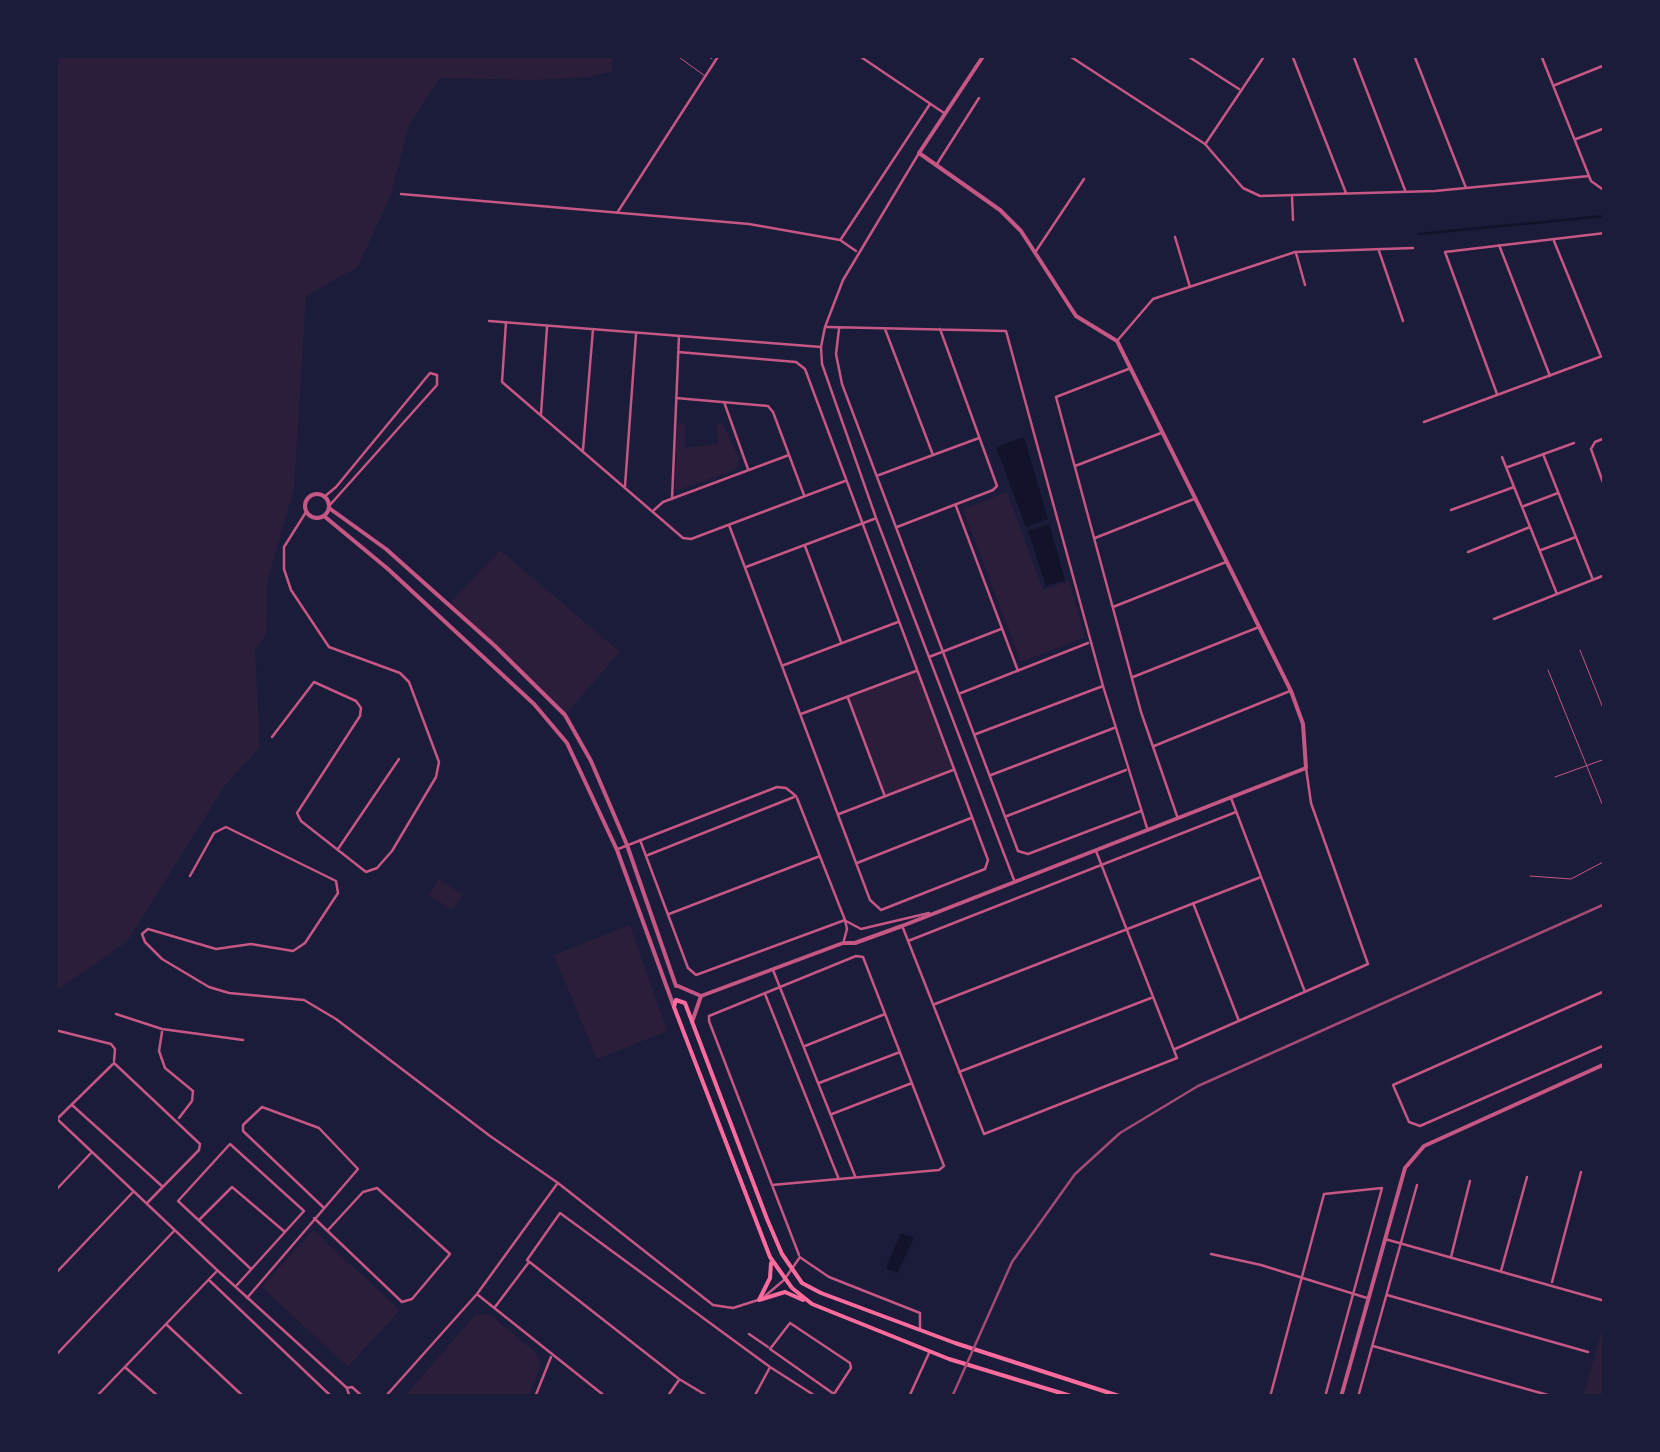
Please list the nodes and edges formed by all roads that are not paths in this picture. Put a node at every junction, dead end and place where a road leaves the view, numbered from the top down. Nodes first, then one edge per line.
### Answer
1 (676, 55) edge
2 (706, 55) edge
3 (719, 55) edge
4 (858, 55) edge
5 (984, 55) edge
6 (1068, 55) edge
7 (1186, 55) edge
8 (1265, 55) edge
9 (1292, 55) edge
10 (1353, 55) edge
11 (1414, 55) edge
12 (1541, 55) edge
13 (714, 62) junction
14 (1605, 65) edge
15 (705, 76) junction
16 (1553, 86) junction
17 (1241, 91) junction
18 (979, 98) dead end
19 (930, 104) junction
20 (945, 114) junction
21 (1605, 128) edge
22 (1575, 140) junction
23 (1206, 144) junction
24 (919, 153) junction
25 (936, 165) junction
26 (1589, 176) junction
27 (1084, 179) dead end
28 (1467, 189) junction
29 (1605, 191) edge
30 (1406, 192) junction
31 (401, 194) dead end
32 (1346, 194) junction
33 (1292, 196) junction
34 (617, 213) junction
35 (1293, 220) dead end
36 (1605, 233) edge
37 (1175, 236) dead end
38 (840, 240) junction
39 (1554, 240) junction
40 (1498, 244) junction
41 (1413, 248) dead end
42 (1378, 249) junction
43 (858, 252) junction
44 (1035, 252) junction
45 (1295, 252) junction
46 (1305, 285) dead end
47 (1190, 287) junction
48 (1403, 320) dead end
49 (489, 321) dead end
50 (506, 322) junction
51 (547, 326) junction
52 (825, 326) junction
53 (839, 328) junction
54 (884, 328) junction
55 (940, 328) junction
56 (593, 330) junction
57 (636, 333) junction
58 (678, 336) junction
59 (1117, 341) junction
60 (821, 347) junction
61 (678, 352) junction
62 (1603, 356) edge
63 (1132, 368) junction
64 (1550, 376) junction
65 (1498, 394) junction
66 (676, 398) junction
67 (724, 402) junction
68 (541, 416) junction
69 (1424, 422) dead end
70 (1164, 432) junction
71 (981, 437) junction
72 (1605, 438) edge
73 (1574, 443) dead end
74 (583, 451) junction
75 (1543, 454) junction
76 (790, 455) junction
77 (933, 455) junction
78 (1502, 456) dead end
79 (1074, 466) junction
80 (1507, 468) junction
81 (748, 470) junction
82 (878, 476) junction
83 (846, 480) junction
84 (1604, 480) edge
85 (625, 487) junction
86 (1514, 487) junction
87 (1605, 488) edge
88 (1559, 493) junction
89 (324, 496) junction
90 (805, 496) junction
91 (1196, 498) junction
92 (672, 499) junction
93 (956, 504) junction
94 (329, 507) junction
95 (1522, 507) junction
96 (1451, 510) dead end
97 (652, 511) junction
98 (306, 512) junction
99 (324, 516) junction
100 (876, 518) junction
101 (863, 523) junction
102 (729, 524) junction
103 (897, 527) junction
104 (1530, 528) junction
105 (1576, 537) junction
106 (1094, 539) junction
107 (805, 545) junction
108 (1540, 551) junction
109 (1468, 552) dead end
110 (1227, 562) junction
111 (745, 568) junction
112 (1605, 575) edge
113 (1593, 580) junction
114 (1557, 594) junction
115 (1112, 608) junction
116 (1494, 619) dead end
117 (899, 621) junction
118 (1259, 626) junction
119 (1002, 628) junction
120 (1091, 642) junction
121 (842, 643) junction
122 (1580, 650) dead end
123 (944, 651) junction
124 (928, 658) junction
125 (782, 666) junction
126 (918, 670) junction
127 (1548, 670) dead end
128 (1018, 671) junction
129 (1131, 678) junction
130 (1103, 686) junction
131 (1291, 691) junction
132 (959, 694) junction
133 (848, 697) junction
134 (1605, 713) edge
135 (800, 714) junction
136 (1116, 728) junction
137 (974, 735) junction
138 (272, 737) dead end
139 (1152, 747) junction
140 (399, 759) dead end
141 (1605, 759) edge
142 (1587, 766) junction
143 (1306, 768) junction
144 (954, 769) junction
145 (1127, 770) junction
146 (990, 776) junction
147 (1555, 777) dead end
148 (796, 796) junction
149 (885, 796) junction
150 (1230, 797) junction
151 (1141, 811) junction
152 (1605, 811) edge
153 (1236, 812) junction
154 (837, 814) junction
155 (1005, 816) junction
156 (1177, 817) junction
157 (972, 818) junction
158 (1148, 829) junction
159 (640, 840) junction
160 (627, 846) junction
161 (1095, 849) junction
162 (337, 850) junction
163 (616, 850) junction
164 (646, 856) junction
165 (820, 856) junction
166 (1605, 861) edge
167 (856, 863) junction
168 (1101, 864) junction
169 (190, 876) dead end
170 (1530, 876) dead end
171 (1261, 877) junction
172 (1015, 882) junction
173 (1193, 903) junction
174 (932, 912) junction
175 (668, 914) junction
176 (845, 920) junction
177 (902, 926) junction
178 (1126, 929) junction
179 (908, 941) junction
180 (843, 944) junction
181 (772, 970) junction
182 (676, 986) junction
183 (780, 987) junction
184 (666, 989) junction
185 (1605, 991) edge
186 (1306, 992) junction
187 (764, 993) junction
188 (701, 996) junction
189 (1153, 997) junction
190 (933, 1005) junction
191 (674, 1007) junction
192 (116, 1014) dead end
193 (885, 1014) junction
194 (1239, 1023) junction
195 (692, 1025) junction
196 (162, 1029) junction
197 (55, 1030) edge
198 (243, 1040) dead end
199 (1605, 1044) edge
200 (803, 1046) junction
201 (1174, 1050) junction
202 (900, 1052) junction
203 (114, 1063) junction
204 (1605, 1064) edge
205 (960, 1072) junction
206 (818, 1083) junction
207 (912, 1083) junction
208 (72, 1105) junction
209 (830, 1114) junction
210 (56, 1118) edge
211 (178, 1120) junction
212 (92, 1152) junction
213 (1581, 1172) dead end
214 (855, 1177) junction
215 (1527, 1177) dead end
216 (839, 1179) junction
217 (1470, 1181) dead end
218 (558, 1183) junction
219 (772, 1185) junction
220 (1417, 1185) dead end
221 (163, 1187) junction
222 (55, 1192) edge
223 (133, 1192) junction
224 (146, 1204) junction
225 (323, 1207) junction
226 (314, 1218) junction
227 (199, 1221) junction
228 (328, 1230) junction
229 (174, 1231) junction
230 (286, 1233) junction
231 (1384, 1238) junction
232 (1401, 1243) junction
233 (1211, 1254) dead end
234 (770, 1257) junction
235 (800, 1257) junction
236 (1451, 1257) junction
237 (528, 1260) junction
238 (251, 1268) junction
239 (217, 1270) junction
240 (792, 1270) junction
241 (1500, 1271) junction
242 (55, 1274) edge
243 (1303, 1278) junction
244 (208, 1279) junction
245 (784, 1280) junction
246 (1552, 1286) junction
247 (235, 1287) junction
248 (1605, 1292) edge
249 (477, 1294) junction
250 (1353, 1294) junction
251 (1386, 1295) junction
252 (248, 1298) junction
253 (1367, 1298) junction
254 (758, 1300) junction
255 (1604, 1300) edge
256 (812, 1304) junction
257 (494, 1308) junction
258 (166, 1324) junction
259 (920, 1330) junction
260 (749, 1334) dead end
261 (1372, 1346) junction
262 (770, 1349) junction
263 (930, 1351) junction
264 (1588, 1352) dead end
265 (55, 1356) edge
266 (552, 1356) junction
267 (125, 1366) junction
268 (770, 1368) junction
269 (680, 1379) junction
270 (347, 1388) junction
271 (599, 1395) edge
272 (833, 1395) edge
273 (1360, 1396) edge
274 (96, 1397) edge
275 (159, 1397) edge
276 (244, 1397) edge
277 (332, 1397) edge
278 (350, 1397) edge
279 (363, 1397) edge
280 (385, 1397) edge
281 (535, 1397) edge
282 (606, 1397) edge
283 (667, 1397) edge
284 (709, 1397) edge
285 (754, 1397) edge
286 (817, 1397) edge
287 (909, 1397) edge
288 (1074, 1397) edge
289 (1122, 1397) edge
290 (1270, 1397) edge
291 (1324, 1397) edge
292 (1341, 1397) edge
293 (1555, 1397) edge

1 - 15 lane
2 - 13 lane
3 - 13 street
4 - 19 street
5 - 20 street
6 - 23 street
7 - 17 street
8 - 17 street
9 - 32 street
10 - 30 street
11 - 28 street
12 - 16 street
13 - 15 street
14 - 16 street
15 - 34 street
16 - 22 street
17 - 23 street
18 - 25 street
19 - 20 street
19 - 38 street
20 - 24 street
21 - 22 street
22 - 26 street
23 - 33 street
24 - 25 street
24 - 43 street
25 - 44 street
26 - 28 street
26 - 29 street
27 - 44 street
28 - 30 street
30 - 32 street
31 - 34 street
32 - 33 street
33 - 35 street
34 - 38 street
36 - 39 street
37 - 47 street
38 - 43 street
39 - 40 street
39 - 62 street
40 - 64 street
40 - 65 street
41 - 42 street
42 - 45 street
42 - 48 street
43 - 52 street
44 - 59 street
45 - 46 street
45 - 47 street
47 - 59 street
49 - 50 street
50 - 51 street
50 - 68 street
51 - 56 street
51 - 68 street
52 - 53 street
52 - 60 street
53 - 54 street
53 - 82 street
54 - 55 street
54 - 77 street
55 - 71 street
55 - 120 street
56 - 57 street
56 - 74 street
57 - 58 street
57 - 85 street
58 - 60 street
58 - 61 street
59 - 63 street
60 - 100 street
61 - 66 street
61 - 83 street
62 - 64 street
63 - 70 street
63 - 79 street
64 - 65 street
65 - 69 street
66 - 67 street
66 - 92 street
67 - 76 street
67 - 81 street
68 - 74 street
70 - 79 street
70 - 91 street
71 - 77 street
71 - 93 street
72 - 84 street
73 - 75 street
74 - 85 street
75 - 80 street
75 - 88 street
76 - 81 street
76 - 90 street
77 - 82 street
78 - 80 street
79 - 106 street
80 - 86 street
81 - 92 street
82 - 103 street
83 - 90 street
83 - 101 street
84 - 87 street
85 - 97 street
86 - 95 street
86 - 96 street
88 - 95 street
88 - 105 street
89 - 94 street
89 - 94 street
89 - 98 street
90 - 102 street
91 - 106 street
91 - 110 street
92 - 97 street
93 - 103 street
93 - 119 street
94 - 99 street
94 - 160 street
95 - 104 street
97 - 102 street
98 - 99 street
98 - 162 street
99 - 163 street
100 - 101 street
100 - 124 street
101 - 107 street
101 - 117 street
102 - 111 street
103 - 123 street
104 - 108 street
104 - 109 street
105 - 108 street
105 - 113 street
106 - 115 street
107 - 111 street
107 - 121 street
108 - 114 street
110 - 115 street
110 - 118 street
111 - 125 street
112 - 113 street
113 - 114 street
114 - 116 street
115 - 129 street
117 - 121 street
117 - 126 street
118 - 129 street
118 - 131 street
119 - 123 street
119 - 128 street
120 - 128 street
120 - 130 street
121 - 125 street
122 - 134 lane
123 - 124 street
123 - 132 street
124 - 172 street
125 - 135 street
126 - 133 street
126 - 144 street
127 - 142 lane
128 - 132 street
129 - 139 street
130 - 136 street
130 - 137 street
131 - 139 street
131 - 143 street
132 - 137 street
133 - 135 street
133 - 149 street
135 - 154 street
136 - 145 street
136 - 146 street
137 - 146 street
138 - 162 street
139 - 156 street
140 - 162 street
141 - 142 lane
142 - 147 lane
142 - 152 lane
143 - 150 street
143 - 186 street
144 - 149 street
144 - 157 street
145 - 151 street
145 - 155 street
146 - 155 street
148 - 159 street
148 - 164 street
148 - 165 street
149 - 154 street
150 - 153 street
150 - 156 street
151 - 155 street
151 - 158 street
153 - 168 street
153 - 171 street
154 - 167 street
156 - 158 street
157 - 167 street
157 - 167 street
158 - 161 street
159 - 160 street
159 - 164 street
160 - 163 street
160 - 182 street
161 - 168 street
161 - 172 street
163 - 184 street
164 - 175 street
165 - 175 street
165 - 176 street
166 - 170 lane
168 - 178 street
168 - 179 street
169 - 218 street
171 - 173 street
171 - 186 street
172 - 174 street
173 - 178 street
173 - 194 street
174 - 176 street
174 - 177 street
175 - 176 street
176 - 180 street
177 - 179 street
177 - 180 street
178 - 189 street
178 - 190 street
179 - 190 street
180 - 181 street
181 - 183 street
181 - 188 street
182 - 184 street
182 - 188 street
183 - 187 street
183 - 193 street
183 - 200 street
184 - 191 street
185 - 199 street
186 - 194 street
187 - 216 street
187 - 219 street
188 - 195 street
189 - 201 street
189 - 205 street
190 - 205 street
191 - 195 main road
191 - 234 main road
192 - 196 street
193 - 200 street
193 - 202 street
194 - 201 street
195 - 240 main road
196 - 198 street
196 - 211 street
197 - 203 street
200 - 206 street
201 - 205 street
202 - 206 street
202 - 207 street
203 - 208 street
203 - 211 street
204 - 231 street
206 - 209 street
207 - 209 street
207 - 214 street
208 - 210 street
208 - 221 street
209 - 214 street
210 - 212 street
211 - 221 street
212 - 222 street
212 - 223 street
213 - 246 street
214 - 216 street
215 - 241 street
216 - 219 street
217 - 236 street
218 - 249 street
218 - 254 street
219 - 235 street
220 - 232 street
221 - 224 street
223 - 224 street
223 - 242 street
224 - 229 street
225 - 225 street
225 - 226 street
226 - 228 street
226 - 252 street
227 - 230 street
227 - 230 street
227 - 238 street
228 - 228 street
229 - 239 street
229 - 265 street
230 - 238 street
231 - 232 street
231 - 253 street
232 - 236 street
232 - 251 street
233 - 243 street
234 - 245 main road
234 - 254 main road
235 - 240 street
235 - 259 street
236 - 241 street
237 - 257 street
237 - 268 street
237 - 269 street
238 - 247 street
239 - 244 street
239 - 247 street
240 - 245 street
240 - 259 main road
241 - 246 street
243 - 250 street
243 - 250 street
243 - 290 street
244 - 258 street
244 - 277 street
245 - 254 street
245 - 256 main road
246 - 255 street
247 - 252 street
248 - 255 street
249 - 257 street
249 - 280 street
250 - 253 street
250 - 291 street
251 - 261 street
251 - 264 street
252 - 270 street
253 - 292 street
254 - 256 main road
256 - 263 main road
257 - 266 street
258 - 267 street
258 - 276 street
259 - 289 main road
260 - 262 street
261 - 273 street
261 - 293 street
262 - 272 street
262 - 272 street
263 - 287 street
263 - 288 main road
266 - 271 street
266 - 281 street
267 - 274 street
267 - 275 street
268 - 285 street
268 - 286 street
269 - 283 street
269 - 284 street
270 - 278 street
270 - 279 street
271 - 282 street

